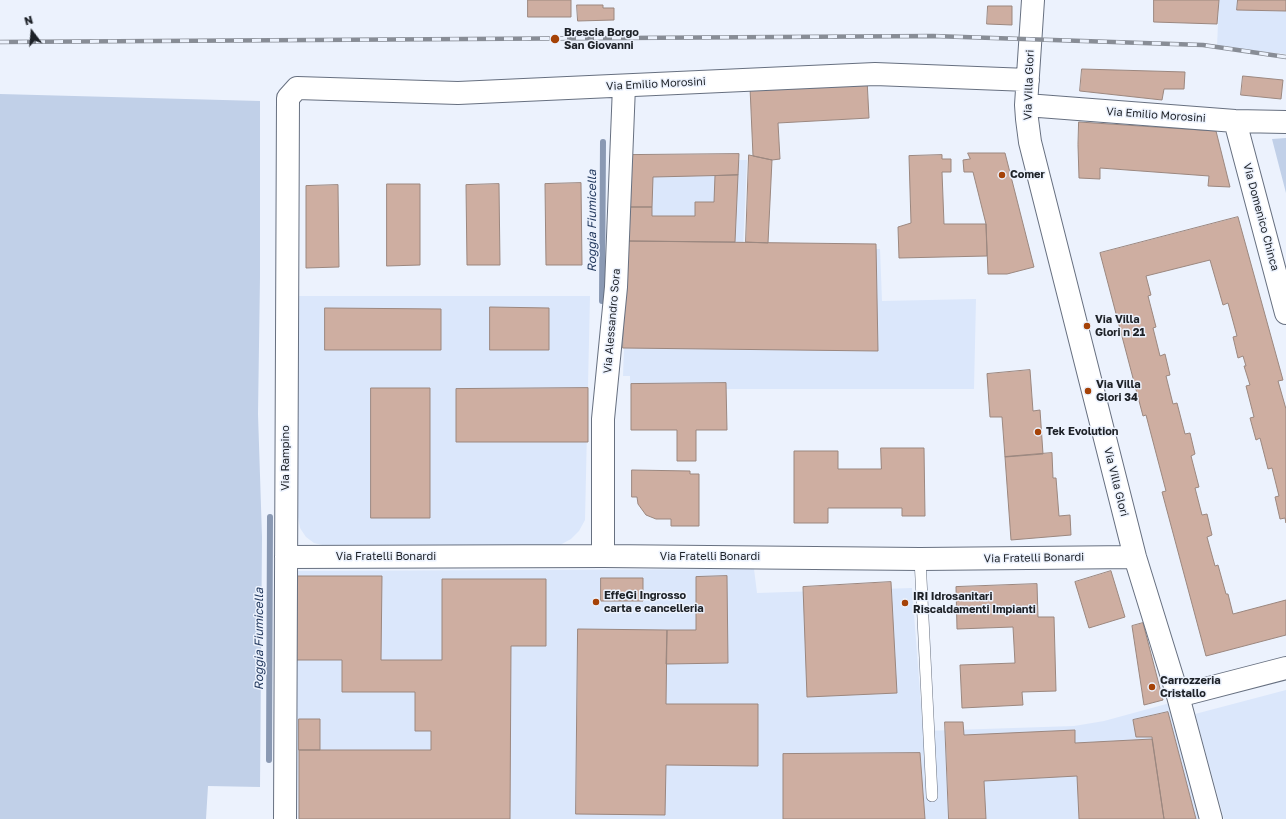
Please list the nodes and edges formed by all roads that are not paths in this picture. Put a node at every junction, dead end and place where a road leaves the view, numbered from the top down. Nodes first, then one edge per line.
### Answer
1 (1033, 0) edge
2 (1028, 80) junction
3 (624, 86) junction
4 (288, 98) joint
5 (1026, 105) junction
6 (1235, 121) junction
7 (1286, 122) edge
8 (1286, 313) edge
9 (603, 556) junction
10 (286, 557) junction
11 (1135, 557) junction
12 (920, 559) junction
13 (1286, 668) edge
14 (1178, 696) junction
15 (932, 796) dead end
16 (285, 819) edge
17 (1211, 819) edge

1 - 2 street, Via Villa Glori
2 - 3 street, Via Emilio Morosini
2 - 5 street, Via Villa Glori
3 - 4 street, Via Emilio Morosini
3 - 9 street, Via Alessandro Sora
4 - 10 street, Via Rampino
5 - 6 street, Via Emilio Morosini
5 - 11 street, Via Villa Glori
6 - 7 street, Via Emilio Morosini
6 - 8 street, Via Domenico Chinca
9 - 10 street, Via Fratelli Bonardi
9 - 12 street, Via Fratelli Bonardi
10 - 16 street, Via Rampino
11 - 12 street, Via Fratelli Bonardi
11 - 14 street, Via Villa Glori
12 - 15 lane
13 - 14 street
14 - 17 street, Via Villa Glori

